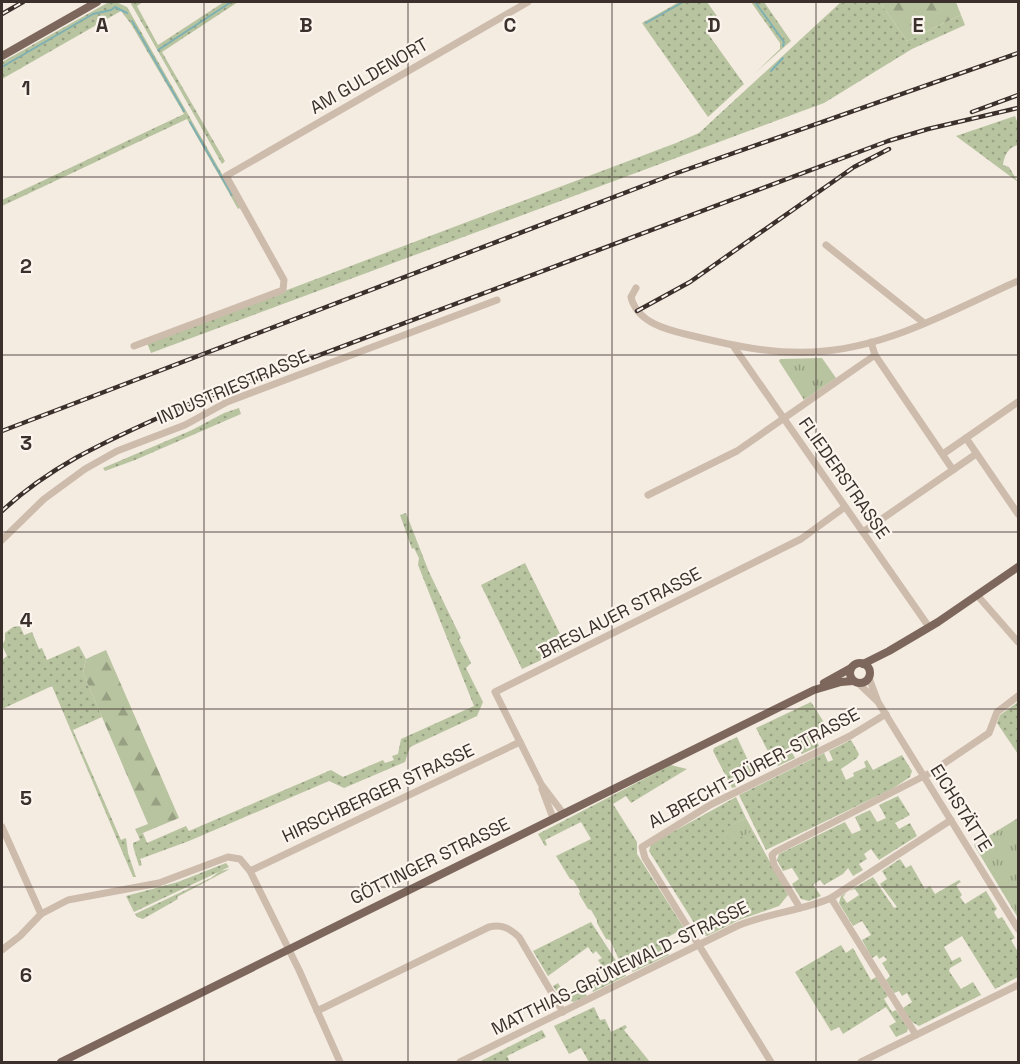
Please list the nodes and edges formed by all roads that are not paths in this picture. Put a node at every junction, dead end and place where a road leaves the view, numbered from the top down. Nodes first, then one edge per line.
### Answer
1 (97, 2) edge
2 (528, 2) edge
3 (2, 57) edge
4 (826, 245) dead end
5 (1018, 281) edge
6 (636, 288) dead end
7 (497, 300) dead end
8 (924, 323) junction
9 (871, 342) junction
10 (134, 346) dead end
11 (735, 347) junction
12 (875, 355) junction
13 (1018, 402) edge
14 (784, 419) junction
15 (966, 438) junction
16 (943, 454) junction
17 (976, 454) junction
18 (953, 470) junction
19 (648, 495) dead end
20 (844, 507) junction
21 (1018, 514) edge
22 (863, 532) junction
23 (2, 540) edge
24 (1018, 567) edge
25 (977, 595) junction
26 (929, 627) junction
27 (1018, 642) edge
28 (890, 651) junction
29 (863, 664) junction
30 (851, 668) junction
31 (869, 675) junction
32 (856, 682) junction
33 (814, 690) junction
34 (1018, 696) edge
35 (878, 702) junction
36 (886, 714) junction
37 (520, 742) junction
38 (923, 776) junction
39 (541, 784) junction
40 (563, 813) junction
41 (553, 818) junction
42 (951, 820) junction
43 (2, 827) edge
44 (250, 871) junction
45 (831, 898) junction
46 (800, 908) junction
47 (41, 914) junction
48 (1018, 929) edge
49 (699, 945) junction
50 (288, 949) junction
51 (2, 950) edge
52 (1018, 985) edge
53 (316, 1011) junction
54 (563, 1012) junction
55 (916, 1035) junction
56 (61, 1062) edge
57 (340, 1062) edge
58 (460, 1062) edge
59 (771, 1062) edge
60 (861, 1062) edge

1 - 3 main road
2 - 10 street, AM GULDENORT
4 - 8 street
5 - 8 street
6 - 11 street
7 - 23 street, INDUSTRIESTRASSE
8 - 9 street
9 - 11 street
9 - 12 street
11 - 14 street, FLIEDERSTRASSE
12 - 14 street
12 - 16 street
13 - 15 street
14 - 19 street
14 - 20 street, FLIEDERSTRASSE
15 - 16 street
15 - 17 street
16 - 18 street
17 - 18 street
17 - 21 street
18 - 22 street
20 - 22 street, FLIEDERSTRASSE
20 - 37 street, BRESLAUER STRASSE
22 - 26 street, FLIEDERSTRASSE
24 - 25 main road, GÖTTINGER STRASSE
25 - 26 main road, GÖTTINGER STRASSE
25 - 27 street
26 - 28 main road, GÖTTINGER STRASSE
28 - 29 main road, GÖTTINGER STRASSE
28 - 31 main road, GÖTTINGER STRASSE
29 - 30 main road, GÖTTINGER STRASSE
29 - 31 main road
30 - 32 main road
30 - 33 main road, GÖTTINGER STRASSE
31 - 32 main road, GÖTTINGER STRASSE
31 - 35 street, EICHSTÄTTE
32 - 33 main road, GÖTTINGER STRASSE
32 - 35 street, EICHSTÄTTE
33 - 40 main road, GÖTTINGER STRASSE
34 - 38 street
35 - 36 street, EICHSTÄTTE
36 - 38 street, EICHSTÄTTE
36 - 49 street, ALBRECHT-DÜRER-STRASSE
37 - 39 street, BRESLAUER STRASSE
37 - 44 street, HIRSCHBERGER STRASSE
38 - 42 street, EICHSTÄTTE
38 - 46 street
39 - 40 street, BRESLAUER STRASSE
39 - 41 street, BRESLAUER STRASSE
40 - 41 main road, GÖTTINGER STRASSE
41 - 50 main road, GÖTTINGER STRASSE
42 - 45 street, MATTHIAS-GRÜNEWALD-STRASSE
42 - 48 street, EICHSTÄTTE
43 - 47 street
44 - 47 street
44 - 50 street
45 - 46 street, MATTHIAS-GRÜNEWALD-STRASSE
45 - 55 street
46 - 49 street, MATTHIAS-GRÜNEWALD-STRASSE
47 - 51 street
49 - 54 street, MATTHIAS-GRÜNEWALD-STRASSE
49 - 59 street
50 - 53 street
50 - 56 main road, GÖTTINGER STRASSE
52 - 55 street
53 - 54 street
53 - 57 street
54 - 58 street, MATTHIAS-GRÜNEWALD-STRASSE
55 - 60 street

